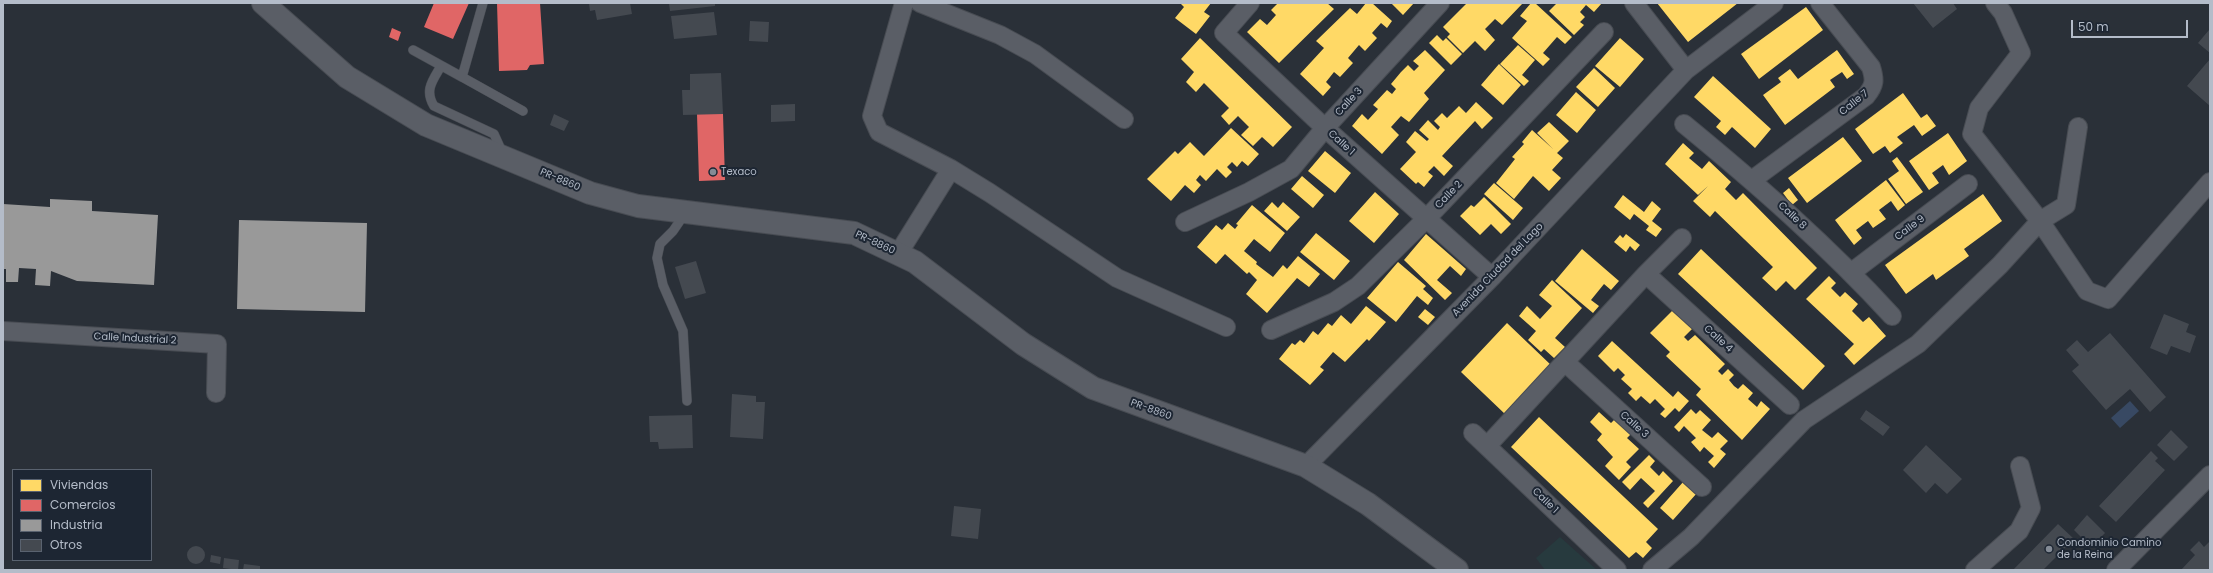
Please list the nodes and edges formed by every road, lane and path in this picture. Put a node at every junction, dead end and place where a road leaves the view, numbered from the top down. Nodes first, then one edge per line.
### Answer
1 (263, 3) edge
2 (483, 3) edge
3 (904, 3) edge
4 (920, 3) edge
5 (1250, 3) edge
6 (1440, 3) edge
7 (1634, 3) edge
8 (1774, 3) edge
9 (1820, 3) edge
10 (1995, 3) edge
11 (1604, 32) dead end
12 (413, 50) dead end
13 (441, 66) junction
14 (1686, 70) junction
15 (462, 77) junction
16 (523, 111) dead end
17 (1124, 119) dead end
18 (1684, 124) dead end
19 (2078, 127) dead end
20 (1325, 128) junction
21 (504, 157) junction
22 (951, 169) junction
23 (1752, 180) junction
24 (2210, 182) edge
25 (1968, 184) dead end
26 (687, 211) junction
27 (1426, 219) junction
28 (2040, 221) junction
29 (1185, 222) dead end
30 (1682, 238) dead end
31 (898, 254) junction
32 (1852, 272) junction
33 (1646, 274) junction
34 (1492, 277) junction
35 (1892, 316) dead end
36 (1226, 326) dead end
37 (1271, 330) dead end
38 (3, 331) edge
39 (1566, 362) junction
40 (216, 393) dead end
41 (687, 401) dead end
42 (1790, 405) dead end
43 (1473, 432) dead end
44 (1487, 446) junction
45 (1306, 466) junction
46 (2020, 466) dead end
47 (2210, 475) edge
48 (1702, 486) dead end
49 (1458, 570) edge
50 (1617, 570) edge
51 (1652, 570) edge
52 (1975, 570) edge
53 (2116, 570) edge

1 - 21 street, PR-8860 / PR-8860
2 - 15 lane
3 - 22 street
4 - 17 street
5 - 20 street, Calle 1
6 - 20 street, Calle 3
7 - 14 street
8 - 14 street
9 - 23 street, Calle 7
10 - 28 street
11 - 27 street, Calle 2
12 - 13 lane
13 - 15 lane
13 - 21 lane
14 - 34 street, Avenida Ciudad del Lago
15 - 16 lane
18 - 23 street, Calle 8
19 - 28 street
20 - 27 street, Calle 1
20 - 29 street, Calle 3
21 - 26 street, PR-8860 / PR-8860
22 - 31 street
22 - 36 street
23 - 32 street, Calle 8
24 - 28 street
25 - 32 street, Calle 9
26 - 31 street, PR-8860 / PR-8860
26 - 41 lane
27 - 34 street, Calle 1
27 - 37 street, Calle 2
28 - 51 street
30 - 33 street
31 - 45 street, PR-8860 / PR-8860
32 - 35 street, Calle 8
33 - 39 street
33 - 42 street, Calle 4
34 - 45 street, Avenida Ciudad del Lago
38 - 40 street, Calle Industrial 2
39 - 44 street
39 - 48 street, Calle 3
43 - 44 street, Calle 1
44 - 50 street, Calle 1
45 - 49 street, PR-8860 / PR-8860
46 - 52 street
47 - 53 street

